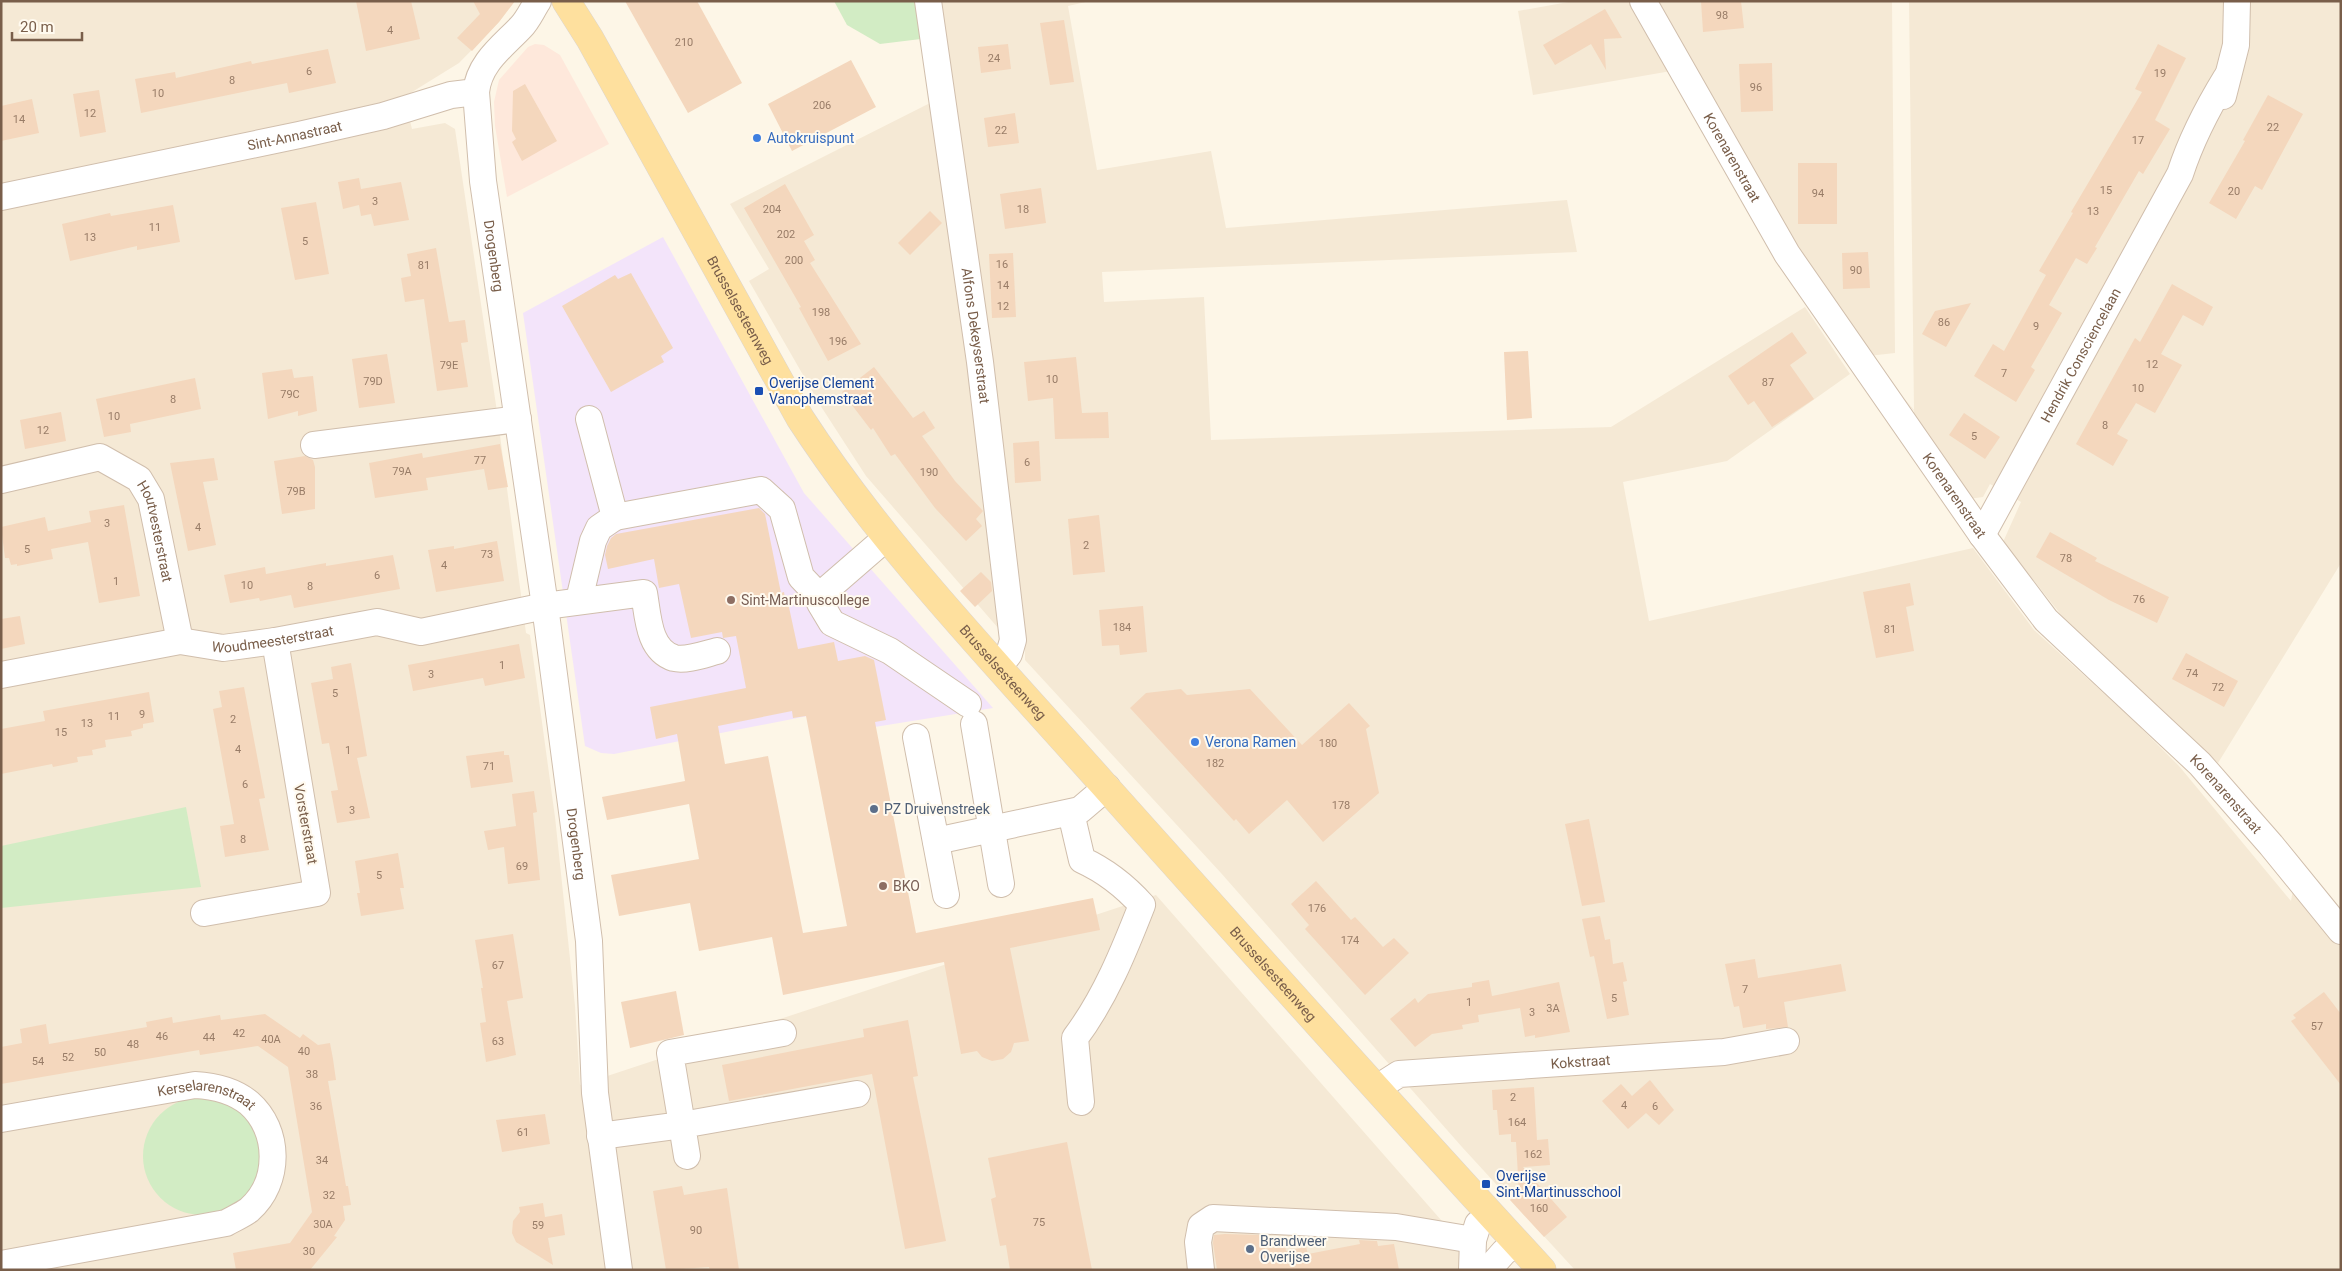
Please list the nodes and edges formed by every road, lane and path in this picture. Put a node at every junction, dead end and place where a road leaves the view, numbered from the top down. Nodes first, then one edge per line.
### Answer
1 (538, 1) edge
2 (566, 1) edge
3 (928, 1) edge
4 (1642, 1) edge
5 (2237, 1) edge
6 (476, 92) junction
7 (1, 197) edge
8 (518, 419) junction
9 (589, 419) dead end
10 (314, 445) dead end
11 (1, 480) edge
12 (615, 517) junction
13 (1982, 535) junction
14 (886, 538) junction
15 (822, 599) junction
16 (579, 600) junction
17 (545, 606) junction
18 (180, 641) junction
19 (275, 641) junction
20 (717, 651) dead end
21 (998, 667) junction
22 (1, 675) edge
23 (916, 737) dead end
24 (1106, 787) junction
25 (1071, 812) junction
26 (992, 829) junction
27 (936, 841) junction
28 (1000, 884) dead end
29 (946, 895) dead end
30 (204, 913) dead end
31 (2341, 931) edge
32 (783, 1033) dead end
33 (1786, 1041) dead end
34 (1377, 1088) junction
35 (857, 1094) dead end
36 (1081, 1102) dead end
37 (1, 1119) edge
38 (682, 1125) junction
39 (600, 1136) junction
40 (687, 1156) dead end
41 (1485, 1207) junction
42 (1473, 1240) junction
43 (1517, 1243) junction
44 (1, 1264) edge
45 (618, 1270) edge
46 (1201, 1270) edge
47 (1472, 1270) edge
48 (1488, 1270) edge
49 (1542, 1270) edge

1 - 6 street
2 - 14 main road, Brusselsesteenweg
3 - 21 street, Alfons Dekeyserstraat
4 - 13 street, Korenarenstraat
5 - 13 street, Hendrik Consciencelaan
6 - 7 street, Sint-Annastraat
6 - 8 street, Drogenberg
8 - 10 street
8 - 17 street, Drogenberg
9 - 12 street
11 - 18 street, Houtvesterstraat
12 - 15 street
12 - 16 street
13 - 31 street, Korenarenstraat
14 - 15 street
14 - 21 main road, Brusselsesteenweg
15 - 26 street
16 - 17 street, Woudmeesterstraat
16 - 20 street, Woudmeesterstraat
17 - 19 street, Woudmeesterstraat
17 - 39 street, Drogenberg
18 - 19 street, Woudmeesterstraat
18 - 22 street, Woudmeesterstraat
19 - 30 street, Vorsterstraat
21 - 24 main road, Brusselsesteenweg
23 - 27 street
24 - 25 street
24 - 34 main road, Brusselsesteenweg
25 - 26 street
25 - 36 street
26 - 27 street
26 - 28 street
27 - 29 street
32 - 38 street
33 - 34 street, Kokstraat
34 - 41 main road, Brusselsesteenweg
35 - 38 street
37 - 44 street, Kerselarenstraat
38 - 39 street
38 - 40 street
39 - 45 street, Drogenberg
41 - 42 street
41 - 43 main road, Brusselsesteenweg
42 - 46 street
42 - 47 street
43 - 48 street
43 - 49 main road, Brusselsesteenweg

